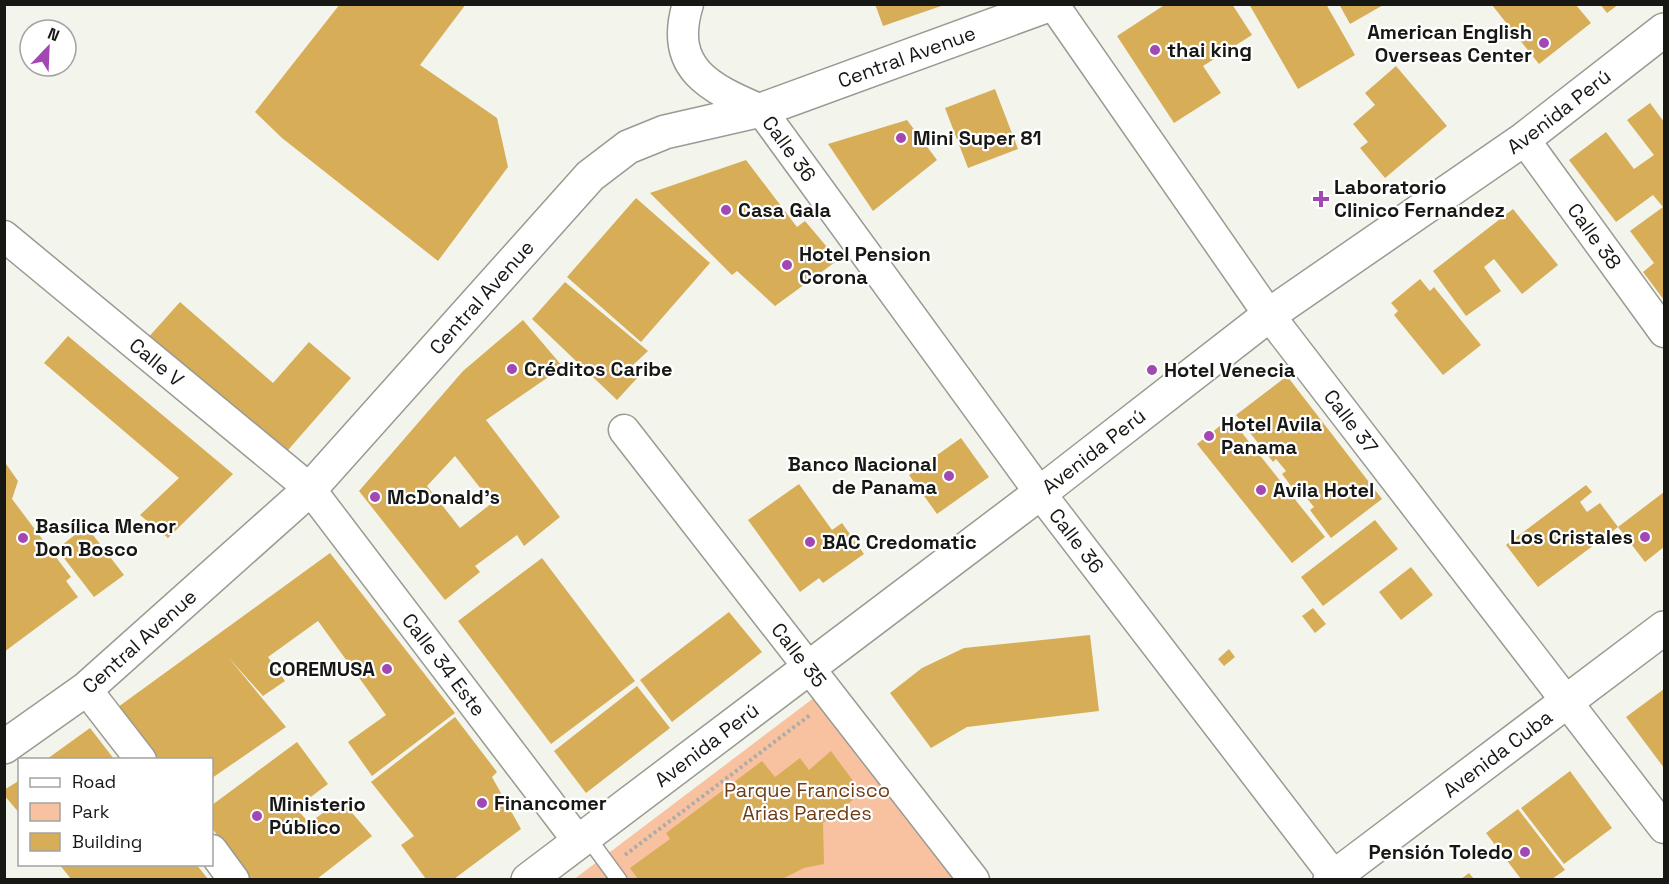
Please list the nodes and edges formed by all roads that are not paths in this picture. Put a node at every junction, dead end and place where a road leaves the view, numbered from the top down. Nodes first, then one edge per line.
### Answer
1 (688, 4) edge
2 (1052, 4) edge
3 (1665, 30) edge
4 (761, 110) junction
5 (1524, 139) junction
6 (4, 236) edge
7 (1269, 315) junction
8 (1665, 332) edge
9 (624, 430) dead end
10 (309, 489) junction
11 (1040, 493) junction
12 (1665, 628) edge
13 (810, 666) junction
14 (86, 689) junction
15 (1567, 700) junction
16 (4, 747) edge
17 (140, 758) edge
18 (1665, 828) edge
19 (582, 838) junction
20 (213, 851) edge
21 (615, 873) edge
22 (1334, 878) edge
23 (234, 879) edge
24 (528, 879) edge
25 (974, 879) edge

1 - 4 street
2 - 4 main road, Central Avenue
2 - 7 street, Calle 37
3 - 5 main road, Avenida Perú
4 - 10 main road, Central Avenue
4 - 11 street, Calle 36
5 - 7 main road, Avenida Perú
5 - 8 street, Calle 38
6 - 10 street, Calle V
7 - 11 main road, Avenida Perú
7 - 15 street, Calle 37
9 - 13 street, Calle 35
10 - 14 main road, Central Avenue
10 - 19 street, Calle 34 Este
11 - 13 main road, Avenida Perú
11 - 22 street, Calle 36
12 - 15 main road, Avenida Cuba
13 - 19 main road, Avenida Perú
13 - 25 street, Calle 35
14 - 16 main road, Central Avenue
14 - 17 street
15 - 18 street, Calle 37
15 - 22 main road, Avenida Cuba
19 - 21 lane
19 - 24 main road, Avenida Perú
20 - 23 street

